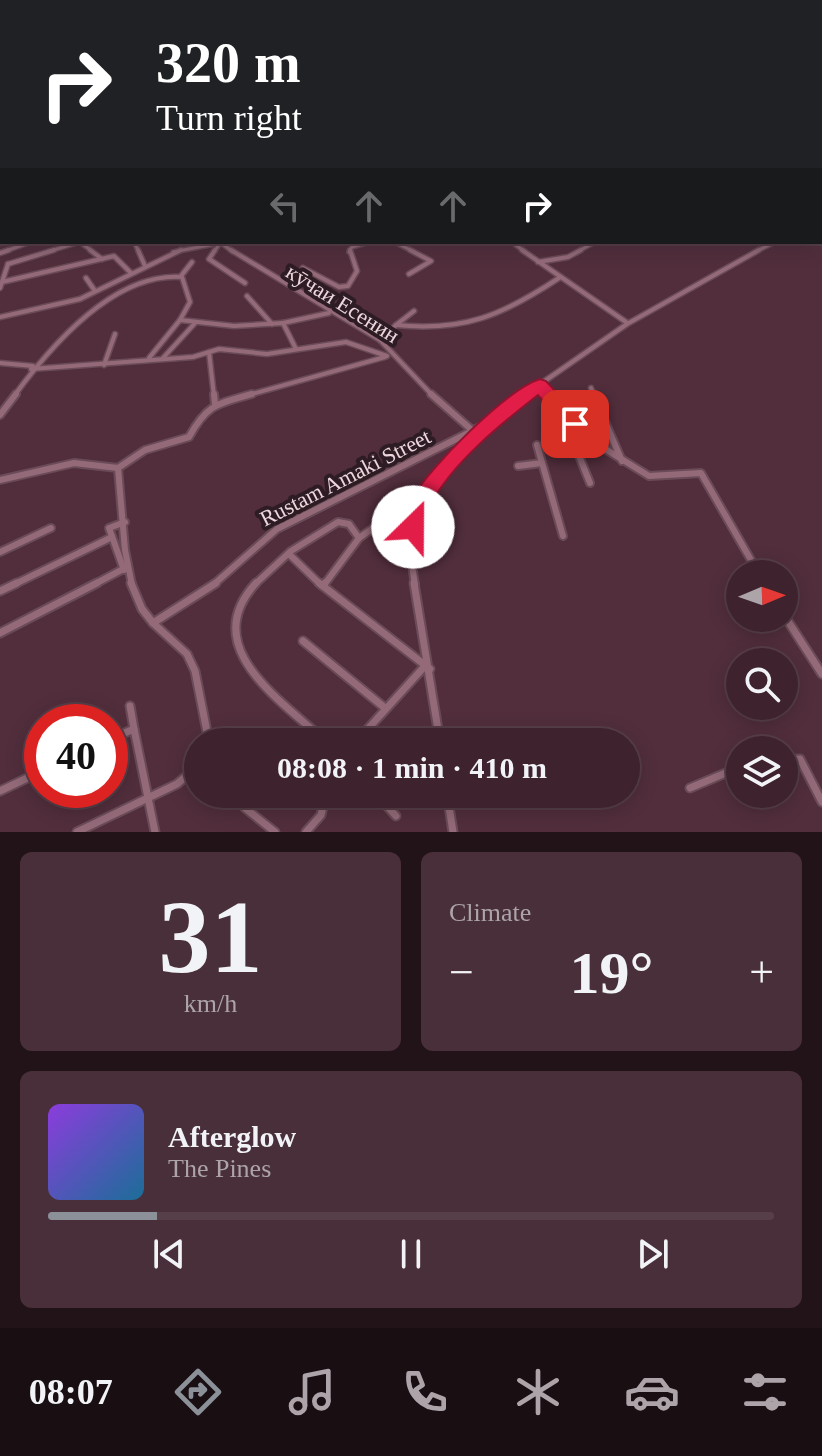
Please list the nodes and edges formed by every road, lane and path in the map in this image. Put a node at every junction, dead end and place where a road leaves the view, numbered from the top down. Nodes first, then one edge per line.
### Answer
1 (26, 244) edge
2 (71, 244) edge
3 (80, 244) edge
4 (135, 244) edge
5 (210, 244) edge
6 (219, 244) edge
7 (223, 244) edge
8 (362, 244) edge
9 (399, 244) edge
10 (514, 244) edge
11 (591, 244) edge
12 (771, 244) edge
13 (0, 255) edge
14 (102, 259) junction
15 (192, 262) dead end
16 (537, 262) junction
17 (8, 264) junction
18 (145, 266) junction
19 (303, 268) dead end
20 (131, 273) junction
21 (409, 274) dead end
22 (182, 277) junction
23 (86, 278) dead end
24 (559, 278) junction
25 (2, 282) junction
26 (245, 283) dead end
27 (0, 288) edge
28 (95, 291) junction
29 (247, 296) dead end
30 (414, 311) dead end
31 (330, 312) junction
32 (0, 317) edge
33 (180, 320) junction
34 (196, 322) junction
35 (626, 322) junction
36 (283, 323) junction
37 (272, 324) junction
38 (396, 325) junction
39 (115, 334) dead end
40 (380, 340) junction
41 (296, 349) junction
42 (209, 352) junction
43 (397, 353) junction
44 (387, 356) junction
45 (148, 359) junction
46 (163, 359) junction
47 (0, 363) edge
48 (104, 365) junction
49 (32, 368) junction
50 (540, 385) junction
51 (591, 388) dead end
52 (215, 404) junction
53 (0, 415) edge
54 (476, 433) junction
55 (537, 445) dead end
56 (575, 446) dead end
57 (623, 462) junction
58 (542, 463) junction
59 (518, 466) dead end
60 (118, 468) junction
61 (0, 480) edge
62 (590, 483) dead end
63 (417, 510) junction
64 (125, 522) junction
65 (51, 528) dead end
66 (563, 536) dead end
67 (112, 537) junction
68 (359, 538) junction
69 (0, 552) edge
70 (289, 554) junction
71 (751, 560) edge
72 (126, 568) junction
73 (323, 586) junction
74 (0, 591) edge
75 (153, 623) junction
76 (795, 632) edge
77 (0, 633) edge
78 (303, 641) dead end
79 (427, 668) junction
80 (822, 674) edge
81 (130, 706) dead end
82 (385, 708) junction
83 (206, 728) edge
84 (310, 728) edge
85 (368, 728) edge
86 (438, 728) edge
87 (134, 729) junction
88 (128, 732) edge
89 (798, 759) edge
90 (726, 773) edge
91 (184, 778) edge
92 (24, 780) edge
93 (690, 788) dead end
94 (0, 791) edge
95 (149, 797) junction
96 (822, 802) edge
97 (245, 808) edge
98 (323, 808) edge
99 (389, 808) edge
100 (449, 808) edge
101 (396, 816) dead end
102 (81, 831) edge
103 (155, 832) edge
104 (275, 832) edge
105 (306, 832) edge
106 (453, 832) edge

1 - 13 street
2 - 17 street
3 - 14 street
4 - 18 street
5 - 18 street
6 - 26 street
7 - 31 street, кӯчаи Есенин
8 - 19 street
9 - 21 street
10 - 16 street
11 - 16 street
12 - 35 street, Rustam Amaki Street
13 - 17 street
14 - 20 street
14 - 25 street
15 - 22 street
16 - 24 street
17 - 25 street
18 - 20 street
20 - 28 street
22 - 33 street
22 - 49 street
23 - 28 street
24 - 35 street
24 - 38 street
25 - 27 street
28 - 32 street
29 - 37 street
30 - 38 street
31 - 36 street
31 - 40 street, кӯчаи Есенин
33 - 34 street
33 - 45 street
34 - 37 street
34 - 46 street
35 - 50 street, Rustam Amaki Street
36 - 37 street
36 - 41 street
38 - 40 street
39 - 48 street
40 - 43 street, кӯчаи Есенин
41 - 42 street
41 - 44 street
42 - 46 street
42 - 52 street
43 - 44 street
43 - 54 street, кӯчаи Есенин
44 - 52 street
45 - 46 street
45 - 48 street
47 - 49 street
48 - 49 street
49 - 53 street
50 - 54 street, Rustam Amaki Street
50 - 57 street
51 - 57 street
52 - 60 street
54 - 63 street
54 - 75 street, Rustam Amaki Street
55 - 58 street
56 - 62 street
57 - 71 street
58 - 59 street
58 - 66 street
60 - 61 street
60 - 64 street
63 - 68 street
63 - 79 street
64 - 67 street
64 - 72 street
65 - 69 street
67 - 72 street
67 - 74 street
68 - 70 street
68 - 73 street
70 - 73 street
70 - 84 street
72 - 75 street
72 - 77 street
73 - 79 street
75 - 83 street
76 - 80 street
78 - 82 street
79 - 82 street
79 - 86 street
81 - 87 street
82 - 85 street
87 - 88 street
87 - 95 street
89 - 96 street
90 - 93 street
91 - 95 street
92 - 94 street
95 - 102 street
95 - 103 street
97 - 104 street
98 - 105 street
99 - 101 street
100 - 106 street

